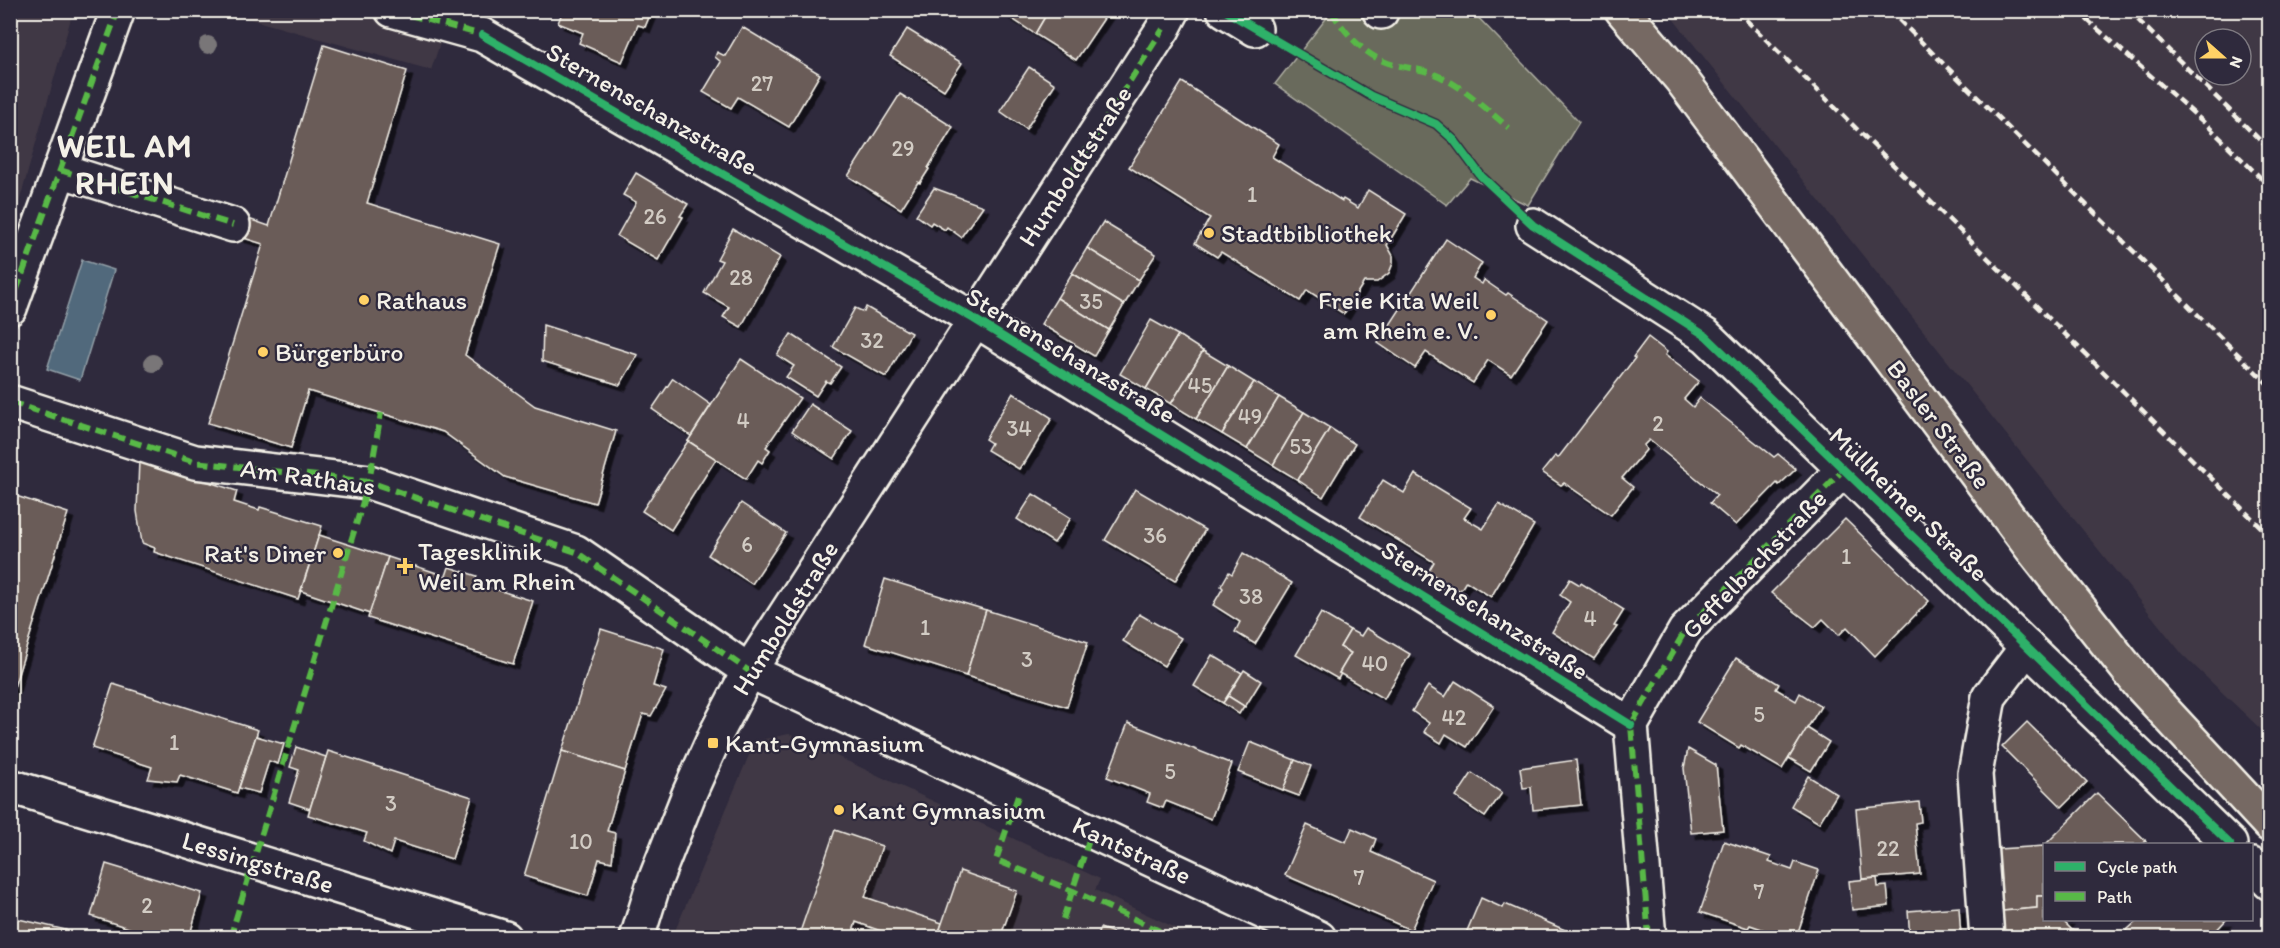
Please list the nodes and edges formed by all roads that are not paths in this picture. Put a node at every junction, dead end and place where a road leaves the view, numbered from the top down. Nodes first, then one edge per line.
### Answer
1 (392, 10) edge
2 (1173, 10) edge
3 (1224, 10) edge
4 (1622, 10) edge
5 (112, 12) edge
6 (1256, 29) dead end
7 (60, 170) junction
8 (234, 225) dead end
9 (1533, 225) dead end
10 (10, 308) edge
11 (974, 320) junction
12 (10, 402) edge
13 (1843, 470) junction
14 (2027, 647) junction
15 (749, 670) junction
16 (1631, 725) junction
17 (10, 786) edge
18 (2270, 825) edge
19 (2229, 843) edge
20 (2253, 866) edge
21 (2270, 883) edge
22 (1306, 935) edge
23 (505, 938) edge
24 (637, 938) edge
25 (1649, 938) edge
26 (1987, 938) edge

1 - 11 street, Sternenschanzstraße
2 - 11 street, Humboldtstraße
3 - 6 street
4 - 18 main road, Basler Straße
5 - 7 street
7 - 8 street
7 - 10 street
9 - 13 street, Müllheimer Straße
11 - 15 street, Humboldstraße
11 - 16 street, Sternenschanzstraße
12 - 15 street, Am Rathaus
13 - 14 street, Müllheimer Straße
13 - 16 street, Geffelbachstraße
14 - 19 street, Müllheimer Straße
14 - 26 street
15 - 22 street, Kantstraße
15 - 24 street, Humboldstraße
16 - 25 street
17 - 23 street, Lessingstraße
20 - 21 street

